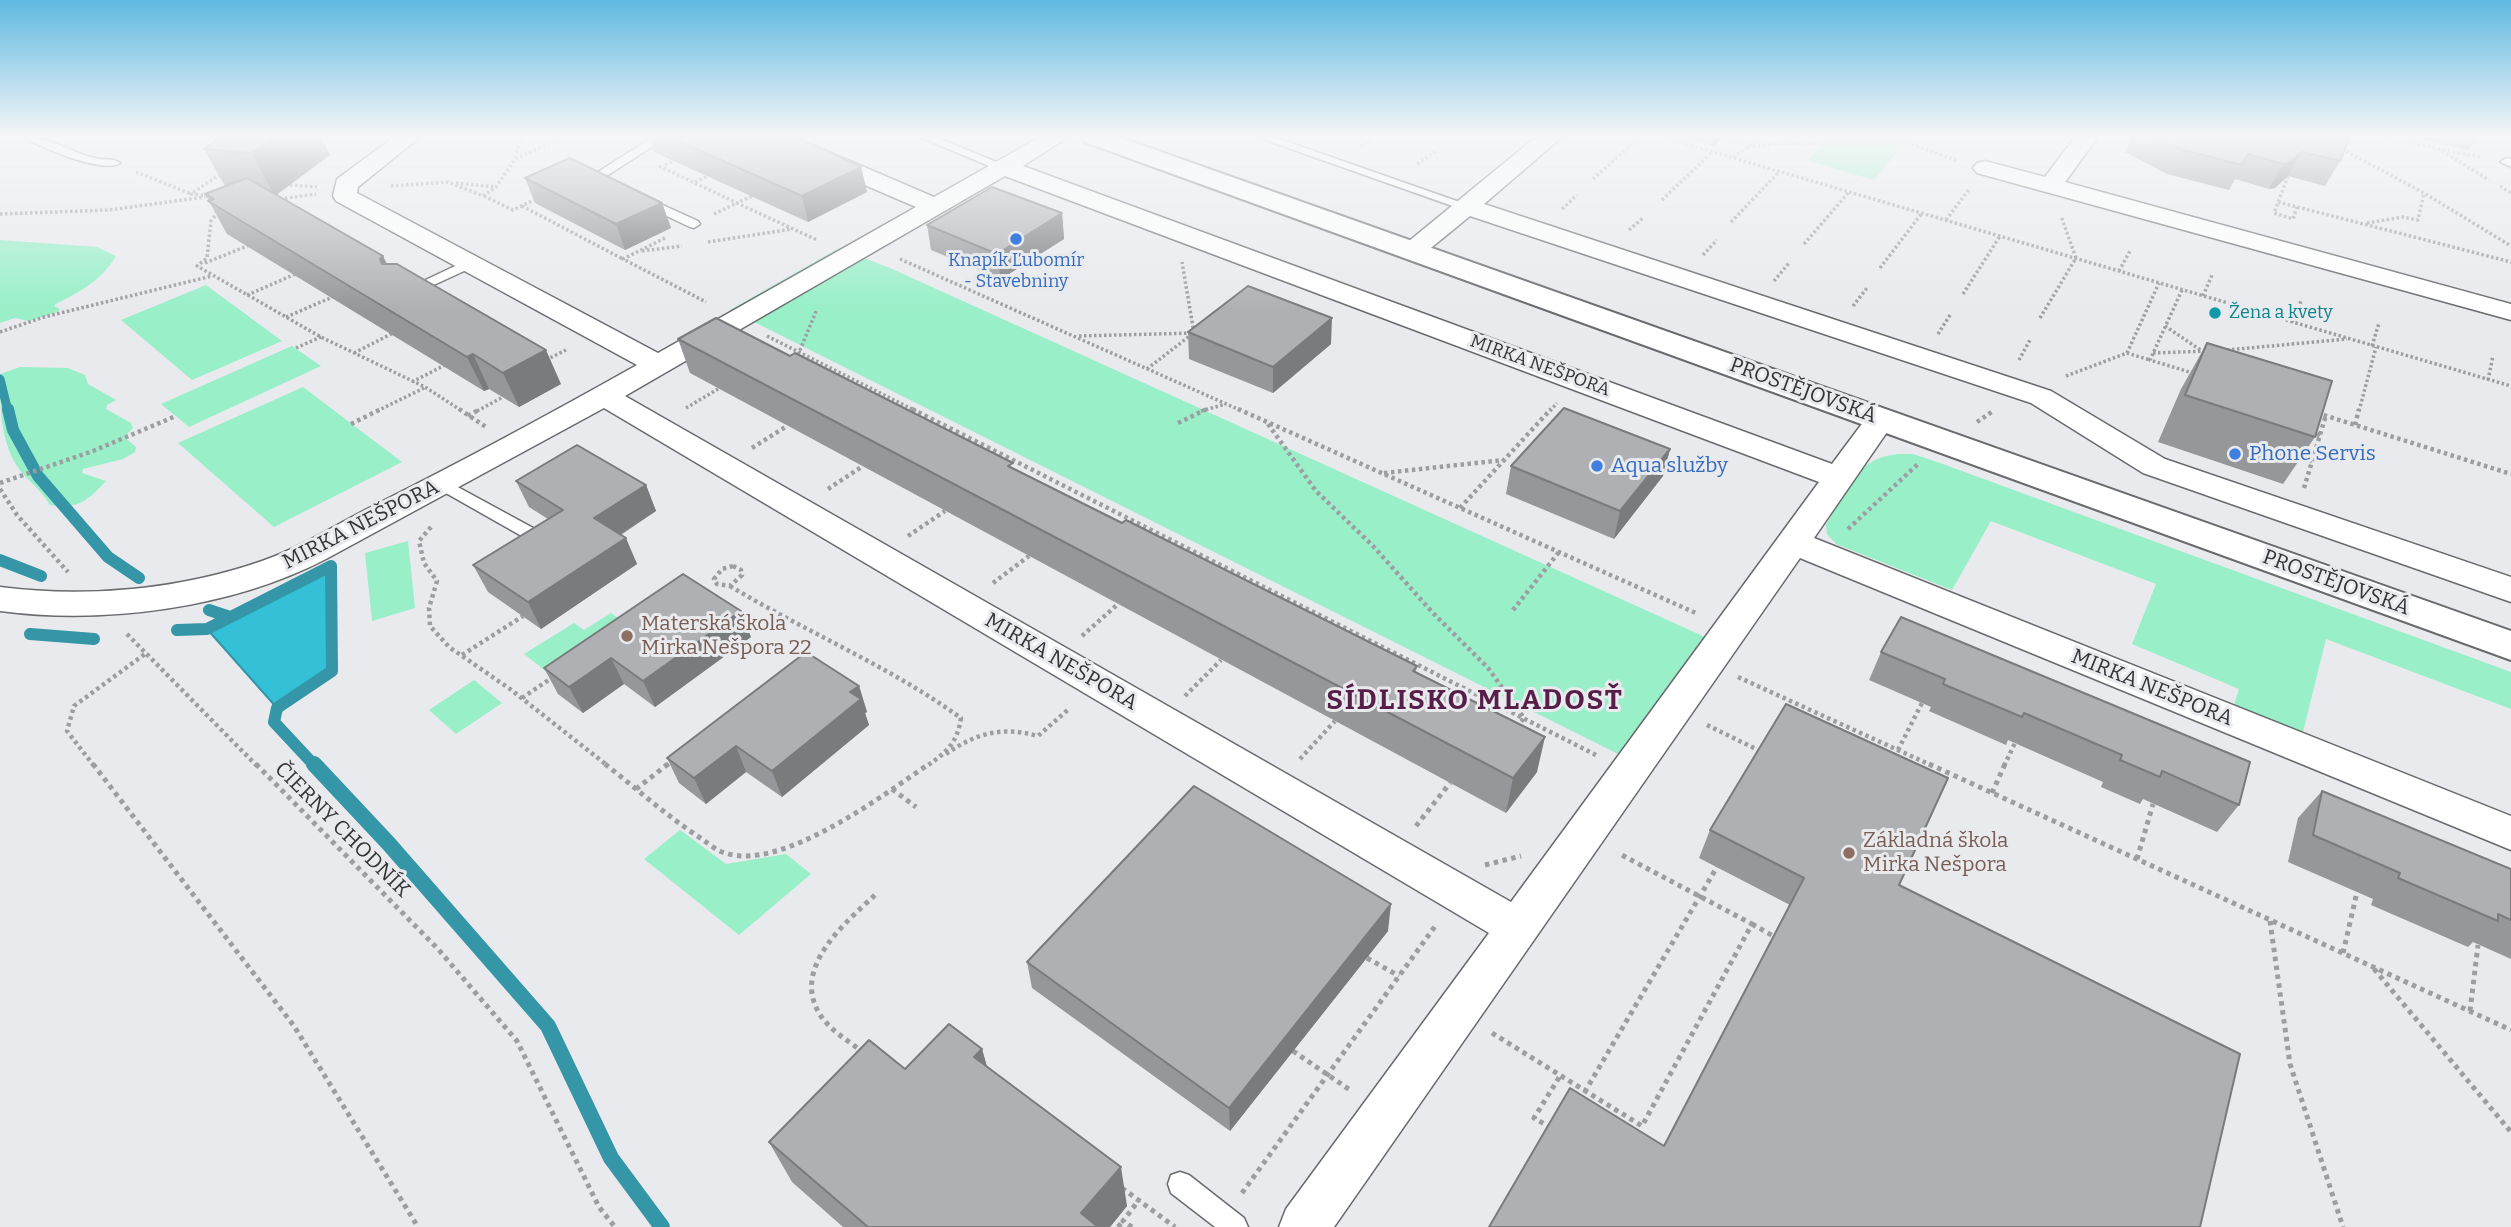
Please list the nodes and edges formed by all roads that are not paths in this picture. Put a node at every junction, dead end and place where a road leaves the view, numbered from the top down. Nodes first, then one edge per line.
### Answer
1 (342, 194) edge
2 (633, 194) edge
3 (906, 194) edge
4 (958, 194) edge
5 (1075, 194) edge
6 (1254, 194) edge
7 (1430, 194) edge
8 (1480, 194) edge
9 (2080, 194) edge
10 (1465, 206) junction
11 (936, 207) junction
12 (694, 224) road end
13 (1412, 251) junction
14 (470, 263) junction
15 (406, 293) edge
16 (2511, 312) edge
17 (659, 365) junction
18 (604, 396) junction
19 (1881, 419) junction
20 (1839, 478) junction
21 (454, 490) junction
22 (540, 539) edge
23 (1808, 548) junction
24 (2511, 590) edge
25 (0, 599) edge
26 (2511, 646) edge
27 (2511, 833) edge
28 (1517, 927) junction
29 (1180, 1184) dead end
30 (1229, 1223) edge
31 (1304, 1227) edge

1 - 14 street
2 - 12 lane
3 - 11 street
4 - 11 street, MIRKA NEŠPORA
5 - 20 street, MIRKA NEŠPORA
6 - 13 street, PROSTĚJOVSKÁ
7 - 10 lane
8 - 10 street
9 - 16 street
10 - 13 street
10 - 24 street
11 - 17 street, MIRKA NEŠPORA
13 - 19 street, PROSTĚJOVSKÁ
14 - 15 lane
14 - 17 street
17 - 18 street, MIRKA NEŠPORA
18 - 21 street, MIRKA NEŠPORA
18 - 28 street, MIRKA NEŠPORA
19 - 20 street
19 - 26 street, PROSTĚJOVSKÁ
20 - 23 street
21 - 22 lane
21 - 25 street, MIRKA NEŠPORA
23 - 27 street, MIRKA NEŠPORA
23 - 28 street
28 - 31 street
29 - 30 lane

